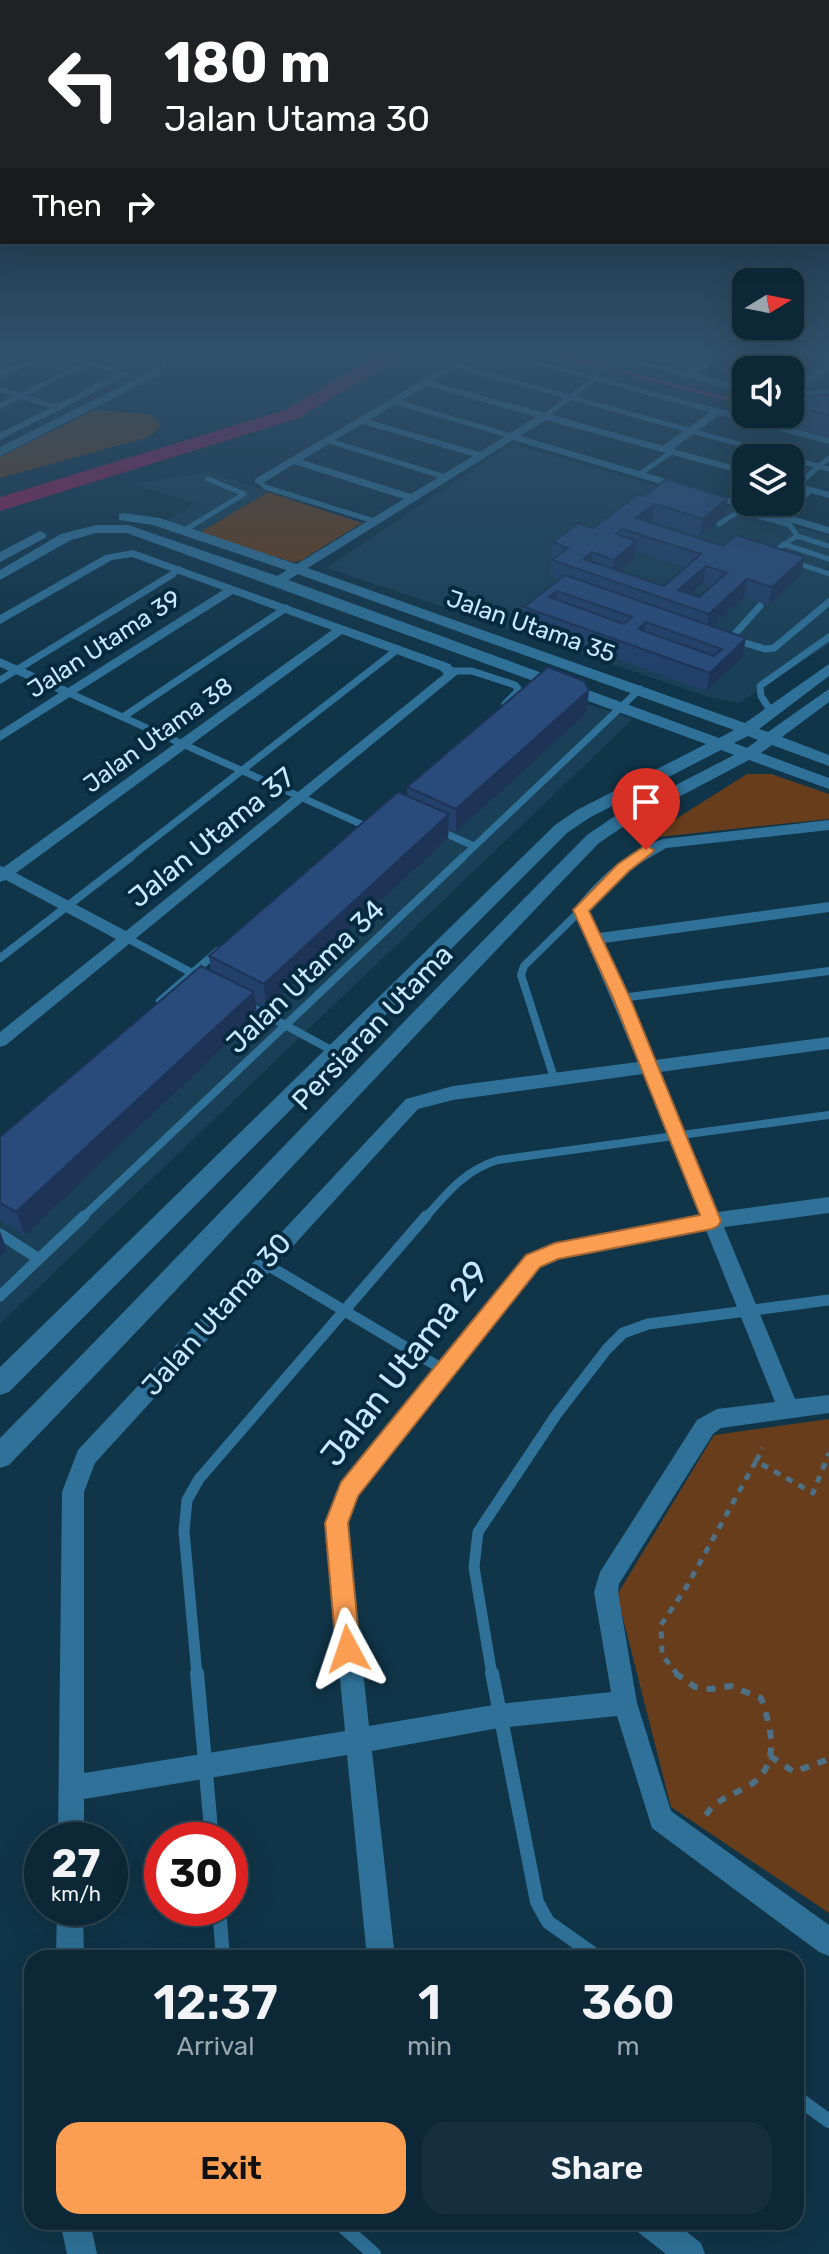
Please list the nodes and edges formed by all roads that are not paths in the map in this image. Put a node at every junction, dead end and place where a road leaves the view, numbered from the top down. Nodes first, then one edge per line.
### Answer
1 (296, 457) edge
2 (381, 457) edge
3 (477, 457) edge
4 (583, 457) edge
5 (661, 457) edge
6 (695, 457) edge
7 (787, 457) edge
8 (829, 458) edge
9 (291, 460) junction
10 (819, 466) junction
11 (732, 468) edge
12 (829, 469) edge
13 (640, 474) junction
14 (445, 477) junction
15 (804, 477) edge
16 (208, 479) dead end
17 (259, 481) joint
18 (804, 488) edge
19 (811, 490) junction
20 (829, 495) edge
21 (410, 497) junction
22 (782, 517) junction
23 (374, 521) junction
24 (719, 524) edge
25 (183, 531) junction
26 (829, 531) edge
27 (796, 534) junction
28 (783, 544) junction
29 (829, 546) edge
30 (0, 558) edge
31 (829, 559) edge
32 (180, 569) junction
33 (297, 569) junction
34 (829, 574) edge
35 (0, 576) edge
36 (278, 581) junction
37 (232, 589) junction
38 (829, 602) edge
39 (760, 606) dead end
40 (286, 608) junction
41 (0, 620) edge
42 (341, 629) junction
43 (829, 637) edge
44 (398, 649) junction
45 (0, 662) edge
46 (829, 669) edge
47 (17, 670) junction
48 (451, 671) junction
49 (0, 680) edge
50 (640, 689) junction
51 (69, 693) junction
52 (824, 698) edge
53 (503, 706) edge
54 (621, 707) junction
55 (772, 713) junction
56 (123, 717) junction
57 (665, 724) junction
58 (747, 730) junction
59 (0, 737) edge
60 (772, 740) junction
61 (184, 744) junction
62 (722, 745) junction
63 (749, 754) junction
64 (829, 759) edge
65 (243, 769) junction
66 (663, 773) junction
67 (829, 784) edge
68 (303, 796) junction
69 (374, 817) edge
70 (363, 825) junction
71 (829, 825) edge
72 (436, 829) edge
73 (352, 835) edge
74 (474, 846) junction
75 (2, 874) edge
76 (68, 907) junction
77 (829, 907) edge
78 (581, 910) junction
79 (127, 938) junction
80 (594, 939) junction
81 (226, 944) edge
82 (0, 958) edge
83 (224, 959) edge
84 (829, 971) edge
85 (192, 973) junction
86 (621, 998) junction
87 (243, 1003) edge
88 (156, 1005) edge
89 (165, 1009) edge
90 (284, 1026) junction
91 (0, 1041) edge
92 (829, 1043) edge
93 (338, 1053) junction
94 (649, 1066) junction
95 (554, 1078) junction
96 (829, 1115) edge
97 (678, 1138) junction
98 (829, 1205) edge
99 (712, 1221) junction
100 (0, 1234) edge
101 (39, 1259) junction
102 (264, 1262) junction
103 (0, 1296) edge
104 (829, 1300) edge
105 (344, 1311) junction
106 (749, 1313) junction
107 (444, 1370) junction
108 (0, 1384) edge
109 (829, 1404) edge
110 (788, 1408) junction
111 (0, 1456) edge
112 (625, 1703) junction
113 (499, 1716) junction
114 (357, 1743) junction
115 (205, 1768) junction
116 (71, 1788) junction
117 (71, 1822) edge
118 (210, 1822) edge
119 (70, 1926) edge
120 (220, 1926) edge
121 (829, 1942) edge
122 (70, 1950) edge
123 (222, 1950) edge
124 (380, 1950) edge
125 (588, 1950) edge
126 (804, 2103) edge
127 (829, 2121) edge
128 (77, 2230) edge
129 (347, 2230) edge
130 (660, 2230) edge
131 (82, 2254) edge
132 (374, 2254) edge
133 (690, 2254) edge

1 - 9 street
2 - 14 lane
3 - 14 street
4 - 13 street
5 - 13 lane
6 - 11 street
7 - 10 lane
8 - 10 lane
9 - 17 street
9 - 21 street
10 - 12 lane
10 - 15 lane
13 - 22 street
14 - 21 street
16 - 25 lane
17 - 23 lane
18 - 19 street
19 - 20 street
19 - 22 lane
21 - 23 street
22 - 26 street
23 - 33 street
24 - 27 lane
25 - 30 street, Jalan Utama 35
25 - 33 street, Jalan Utama 35
27 - 28 lane
27 - 29 lane
28 - 31 lane
28 - 34 lane
32 - 37 street
32 - 41 street
32 - 47 lane
33 - 36 street
33 - 50 street, Jalan Utama 35
35 - 36 street, Jalan Utama 35
36 - 54 street, Jalan Utama 35
37 - 40 street
37 - 51 street, Jalan Utama 39
38 - 39 lane
40 - 42 street
40 - 56 lane
42 - 44 street
42 - 61 street, Jalan Utama 38
43 - 55 lane
44 - 48 street
44 - 65 lane
45 - 47 street
46 - 55 street, Persiaran Utama
47 - 49 lane
47 - 51 street
48 - 53 lane
48 - 68 street, Jalan Utama 37
50 - 54 lane, Jalan Utama 34
50 - 58 street, Jalan Utama 35
51 - 56 lane
51 - 59 street, Jalan Utama 39
52 - 60 street, Persiaran Utama
52 - 64 street
54 - 57 street, Jalan Utama 35
54 - 74 lane, Jalan Utama 34
55 - 58 street, Persiaran Utama
56 - 61 lane
57 - 62 street, Jalan Utama 35
57 - 66 street
58 - 60 street, Jalan Utama 35
58 - 62 street, Persiaran Utama
60 - 63 street, Persiaran Utama
60 - 64 street, Jalan Utama 35
61 - 65 lane
61 - 75 street, Jalan Utama 38
62 - 63 street, Jalan Utama 35
62 - 66 street, Persiaran Utama
63 - 67 street, Jalan Utama 35
63 - 111 street, Persiaran Utama
65 - 68 lane
65 - 76 lane
66 - 93 street, Persiaran Utama
68 - 70 lane
68 - 79 street, Jalan Utama 37
69 - 70 lane
70 - 73 lane
71 - 78 street
72 - 74 lane
74 - 90 lane, Jalan Utama 34
75 - 76 street
76 - 79 street
76 - 82 lane
77 - 80 street
78 - 80 street
78 - 95 lane
79 - 85 lane
79 - 91 street, Jalan Utama 37
80 - 86 street
81 - 85 lane
83 - 89 lane
84 - 86 lane
85 - 88 lane
86 - 94 street
87 - 90 lane
90 - 93 lane
90 - 101 lane, Jalan Utama 34
92 - 94 street, Jalan Utama 30
93 - 108 street, Persiaran Utama
94 - 95 street, Jalan Utama 30
94 - 97 street
95 - 102 street, Jalan Utama 30
96 - 97 lane
97 - 99 street
97 - 105 lane
98 - 99 street, Jalan Utama 29
99 - 106 street
99 - 107 street, Jalan Utama 29
100 - 101 lane
101 - 103 lane, Jalan Utama 34
102 - 105 lane
102 - 116 street, Jalan Utama 30
104 - 106 lane
105 - 107 lane
105 - 115 lane
106 - 110 street
106 - 113 lane
107 - 114 street, Jalan Utama 29
109 - 110 street
110 - 112 street
112 - 113 street
112 - 121 street
113 - 114 street
113 - 125 lane
114 - 115 street
114 - 124 street, Jalan Utama 29
115 - 116 street
115 - 118 lane
116 - 117 street, Jalan Utama 30
119 - 122 street
120 - 123 lane
126 - 127 lane
128 - 131 street
129 - 132 lane
130 - 133 street

